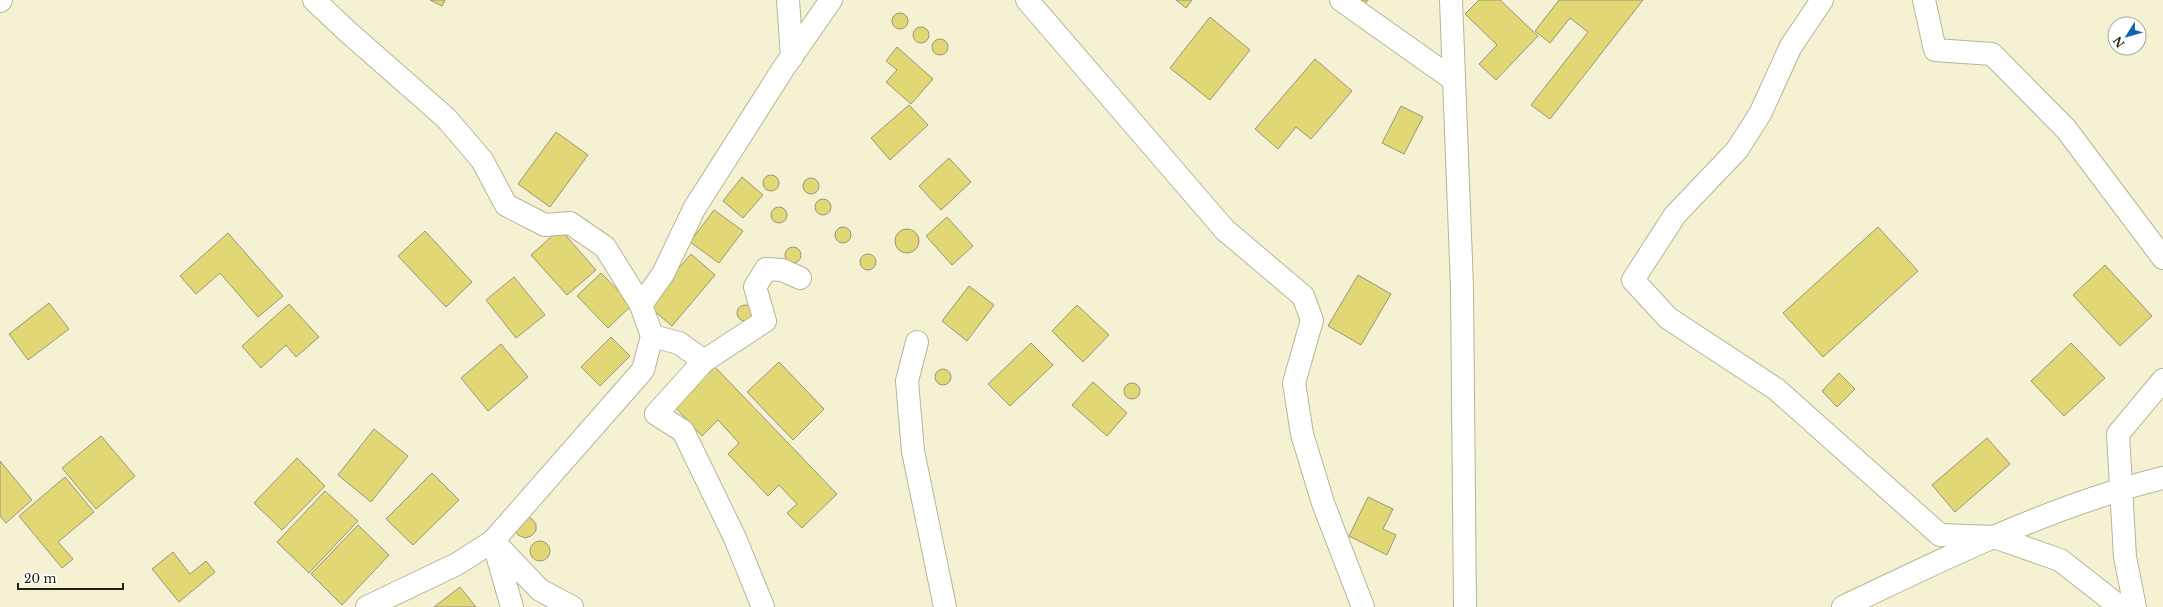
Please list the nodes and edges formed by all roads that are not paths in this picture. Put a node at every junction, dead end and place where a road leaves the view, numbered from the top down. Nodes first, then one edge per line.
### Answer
1 (314, 0) edge
2 (788, 0) edge
3 (831, 0) edge
4 (1028, 0) edge
5 (1341, 0) edge
6 (1451, 0) edge
7 (1822, 0) edge
8 (1924, 0) edge
9 (792, 57) junction
10 (1454, 80) junction
11 (2163, 258) edge
12 (800, 278) dead end
13 (641, 305) junction
14 (652, 336) junction
15 (918, 342) dead end
16 (704, 360) junction
17 (2163, 380) edge
18 (2163, 478) edge
19 (2122, 488) junction
20 (1994, 537) junction
21 (493, 541) junction
22 (367, 607) edge
23 (512, 607) edge
24 (572, 607) edge
25 (763, 607) edge
26 (945, 607) edge
27 (1363, 607) edge
28 (1465, 607) edge
29 (1843, 607) edge
30 (2120, 607) edge
31 (2135, 607) edge

1 - 13 street
2 - 9 street
3 - 9 street
4 - 27 street
5 - 10 street
6 - 10 street
7 - 20 street
8 - 11 street
9 - 13 street
10 - 28 street
12 - 16 street
13 - 14 street
14 - 16 street
14 - 21 street
15 - 26 street
16 - 25 street
17 - 19 street
18 - 19 street
19 - 20 street
19 - 31 street
20 - 29 street
20 - 30 street
21 - 22 street
21 - 23 street
21 - 24 street

